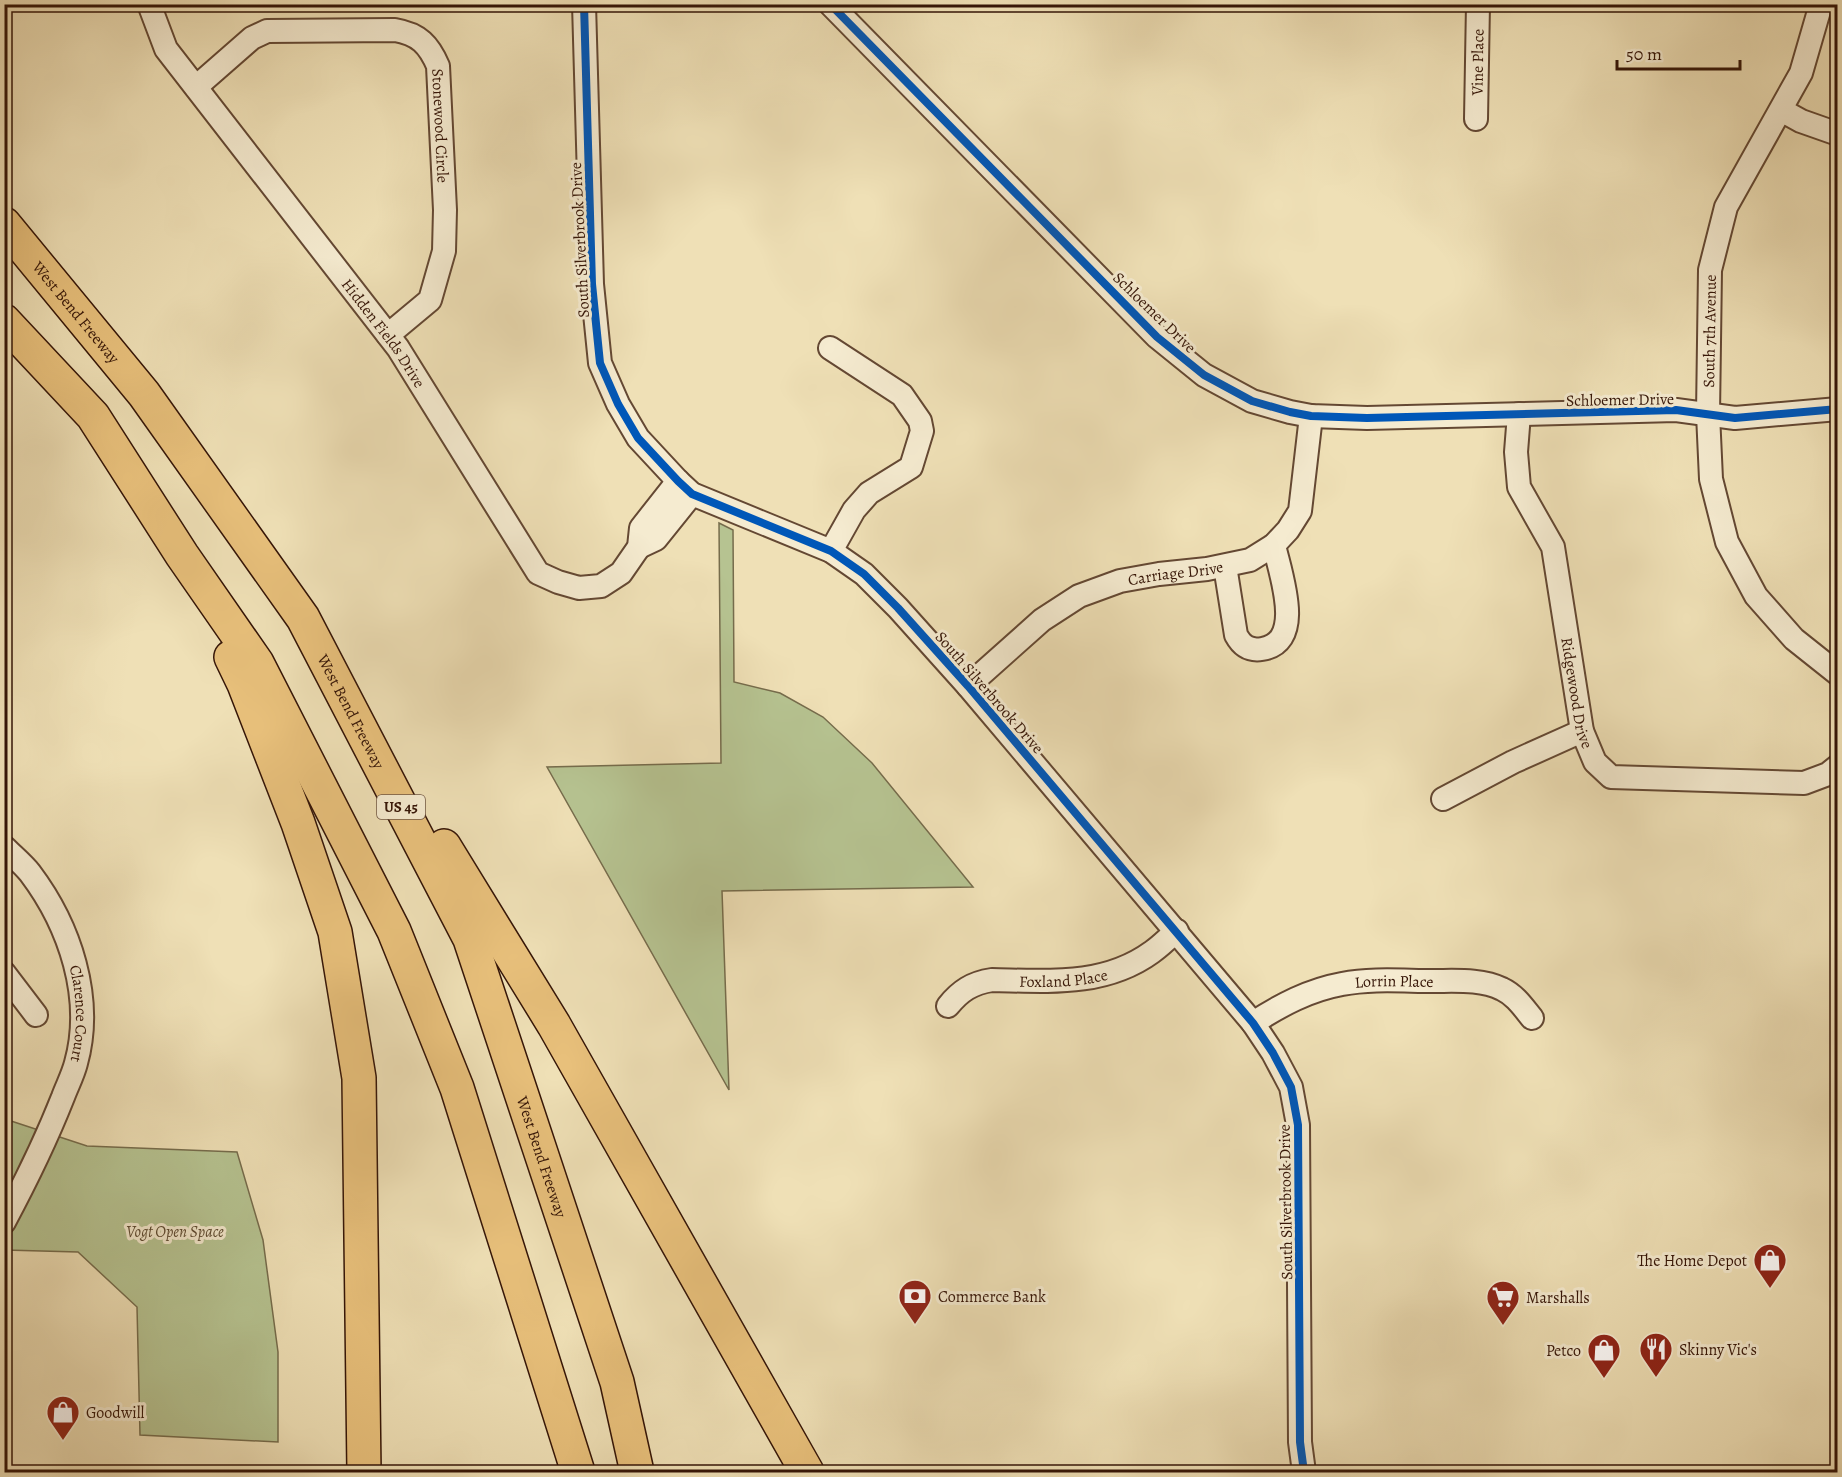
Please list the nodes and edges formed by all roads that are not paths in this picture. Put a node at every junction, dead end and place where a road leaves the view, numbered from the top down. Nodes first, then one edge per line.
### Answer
1 (149, 4) edge
2 (584, 4) edge
3 (830, 4) edge
4 (1478, 4) edge
5 (1821, 4) edge
6 (196, 87) junction
7 (1781, 110) junction
8 (1476, 118) dead end
9 (1838, 134) edge
10 (4, 224) edge
11 (4, 321) edge
12 (388, 335) junction
13 (830, 348) dead end
14 (1838, 409) edge
15 (1519, 414) junction
16 (1708, 414) junction
17 (1311, 416) junction
18 (685, 487) junction
19 (1274, 545) junction
20 (831, 551) junction
21 (182, 555) junction
22 (1225, 566) junction
23 (303, 618) junction
24 (1838, 674) edge
25 (968, 686) junction
26 (1582, 731) junction
27 (1838, 766) edge
28 (1443, 799) dead end
29 (4, 847) edge
30 (1176, 931) junction
31 (4, 973) edge
32 (948, 1006) dead end
33 (36, 1015) dead end
34 (1532, 1018) dead end
35 (1253, 1023) junction
36 (4, 1222) edge
37 (363, 1473) edge
38 (578, 1473) edge
39 (637, 1473) edge
40 (807, 1473) edge
41 (1304, 1473) edge

1 - 6 street, Hidden Fields Drive
2 - 18 street, South Silverbrook Drive
3 - 17 street, Schloemer Drive
4 - 8 street, Vine Place
5 - 7 street, South 7th Avenue
6 - 12 street, Hidden Fields Drive
6 - 12 street, Stonewood Circle
7 - 9 street
7 - 16 street, South 7th Avenue
10 - 23 highway, West Bend Freeway / US 45
11 - 21 highway
12 - 18 street, Hidden Fields Drive
13 - 20 street
14 - 16 street, Schloemer Drive
15 - 16 street, Schloemer Drive
15 - 17 street, Schloemer Drive
15 - 26 street, Ridgewood Drive
16 - 24 street, South 7th Avenue
17 - 19 street, Carriage Drive
18 - 20 street, South Silverbrook Drive
19 - 22 street, Carriage Drive
19 - 22 street
20 - 25 street, South Silverbrook Drive
21 - 37 highway
21 - 38 highway
22 - 25 street, Carriage Drive
23 - 39 highway, West Bend Freeway / US 45
23 - 40 highway
25 - 30 street, South Silverbrook Drive
26 - 27 street, Ridgewood Drive
26 - 28 street
29 - 36 street, Clarence Court
30 - 32 street, Foxland Place
30 - 35 street, South Silverbrook Drive
31 - 33 street
34 - 35 street, Lorrin Place
35 - 41 street, South Silverbrook Drive

